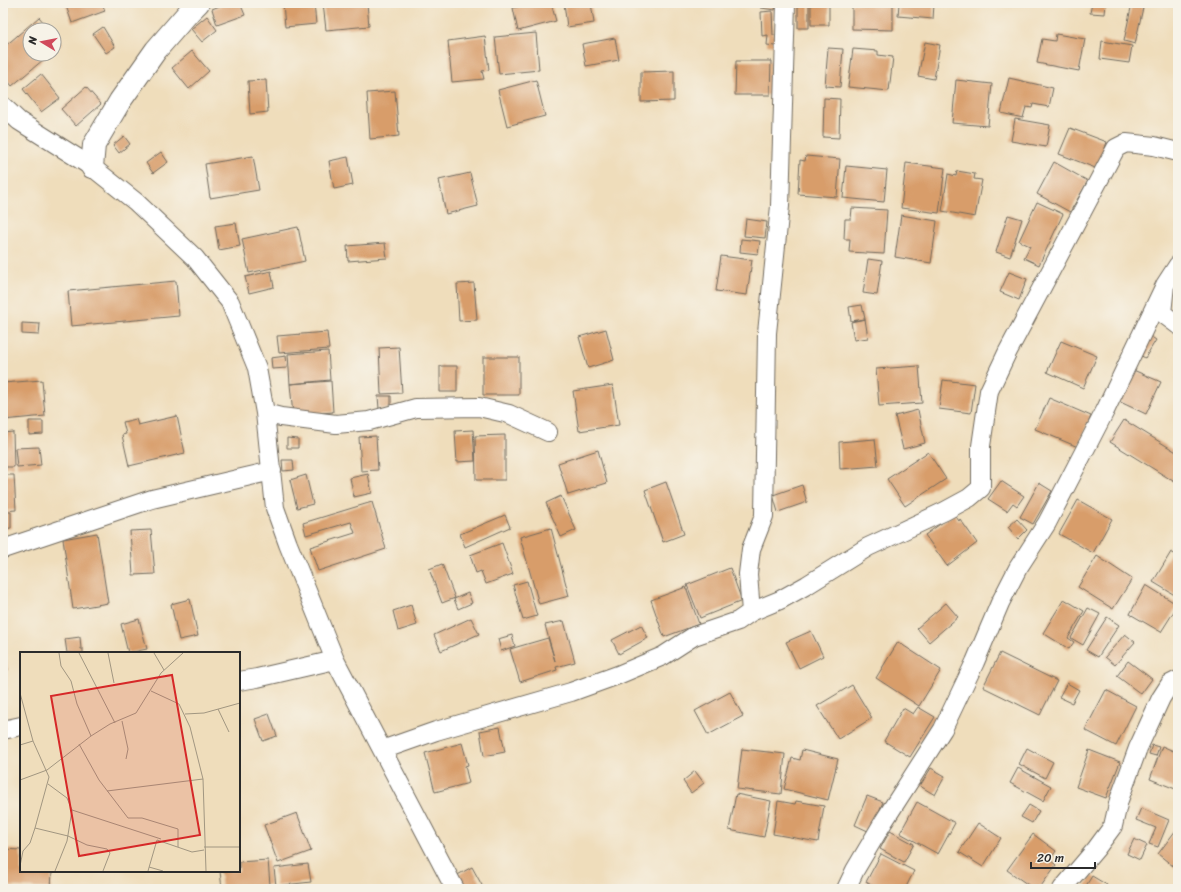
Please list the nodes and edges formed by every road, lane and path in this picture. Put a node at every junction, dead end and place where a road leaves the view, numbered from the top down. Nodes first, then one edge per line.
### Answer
1 (198, 3) edge
2 (786, 3) edge
3 (3, 106) edge
4 (1178, 152) edge
5 (92, 167) junction
6 (1178, 265) edge
7 (1165, 285) junction
8 (1178, 325) edge
9 (265, 413) junction
10 (548, 432) dead end
11 (272, 471) junction
12 (3, 549) edge
13 (751, 612) junction
14 (335, 660) junction
15 (1178, 680) edge
16 (240, 681) edge
17 (20, 726) edge
18 (3, 730) edge
19 (382, 750) junction
20 (455, 889) edge
21 (846, 889) edge
22 (1062, 889) edge

1 - 5 street
2 - 13 street
3 - 5 street
4 - 13 street
5 - 9 street
6 - 7 street
7 - 8 street
7 - 21 street
9 - 10 street
9 - 11 street
11 - 12 street
11 - 14 street
13 - 19 street
14 - 16 street
14 - 19 street
15 - 22 street
17 - 18 street
19 - 20 street

